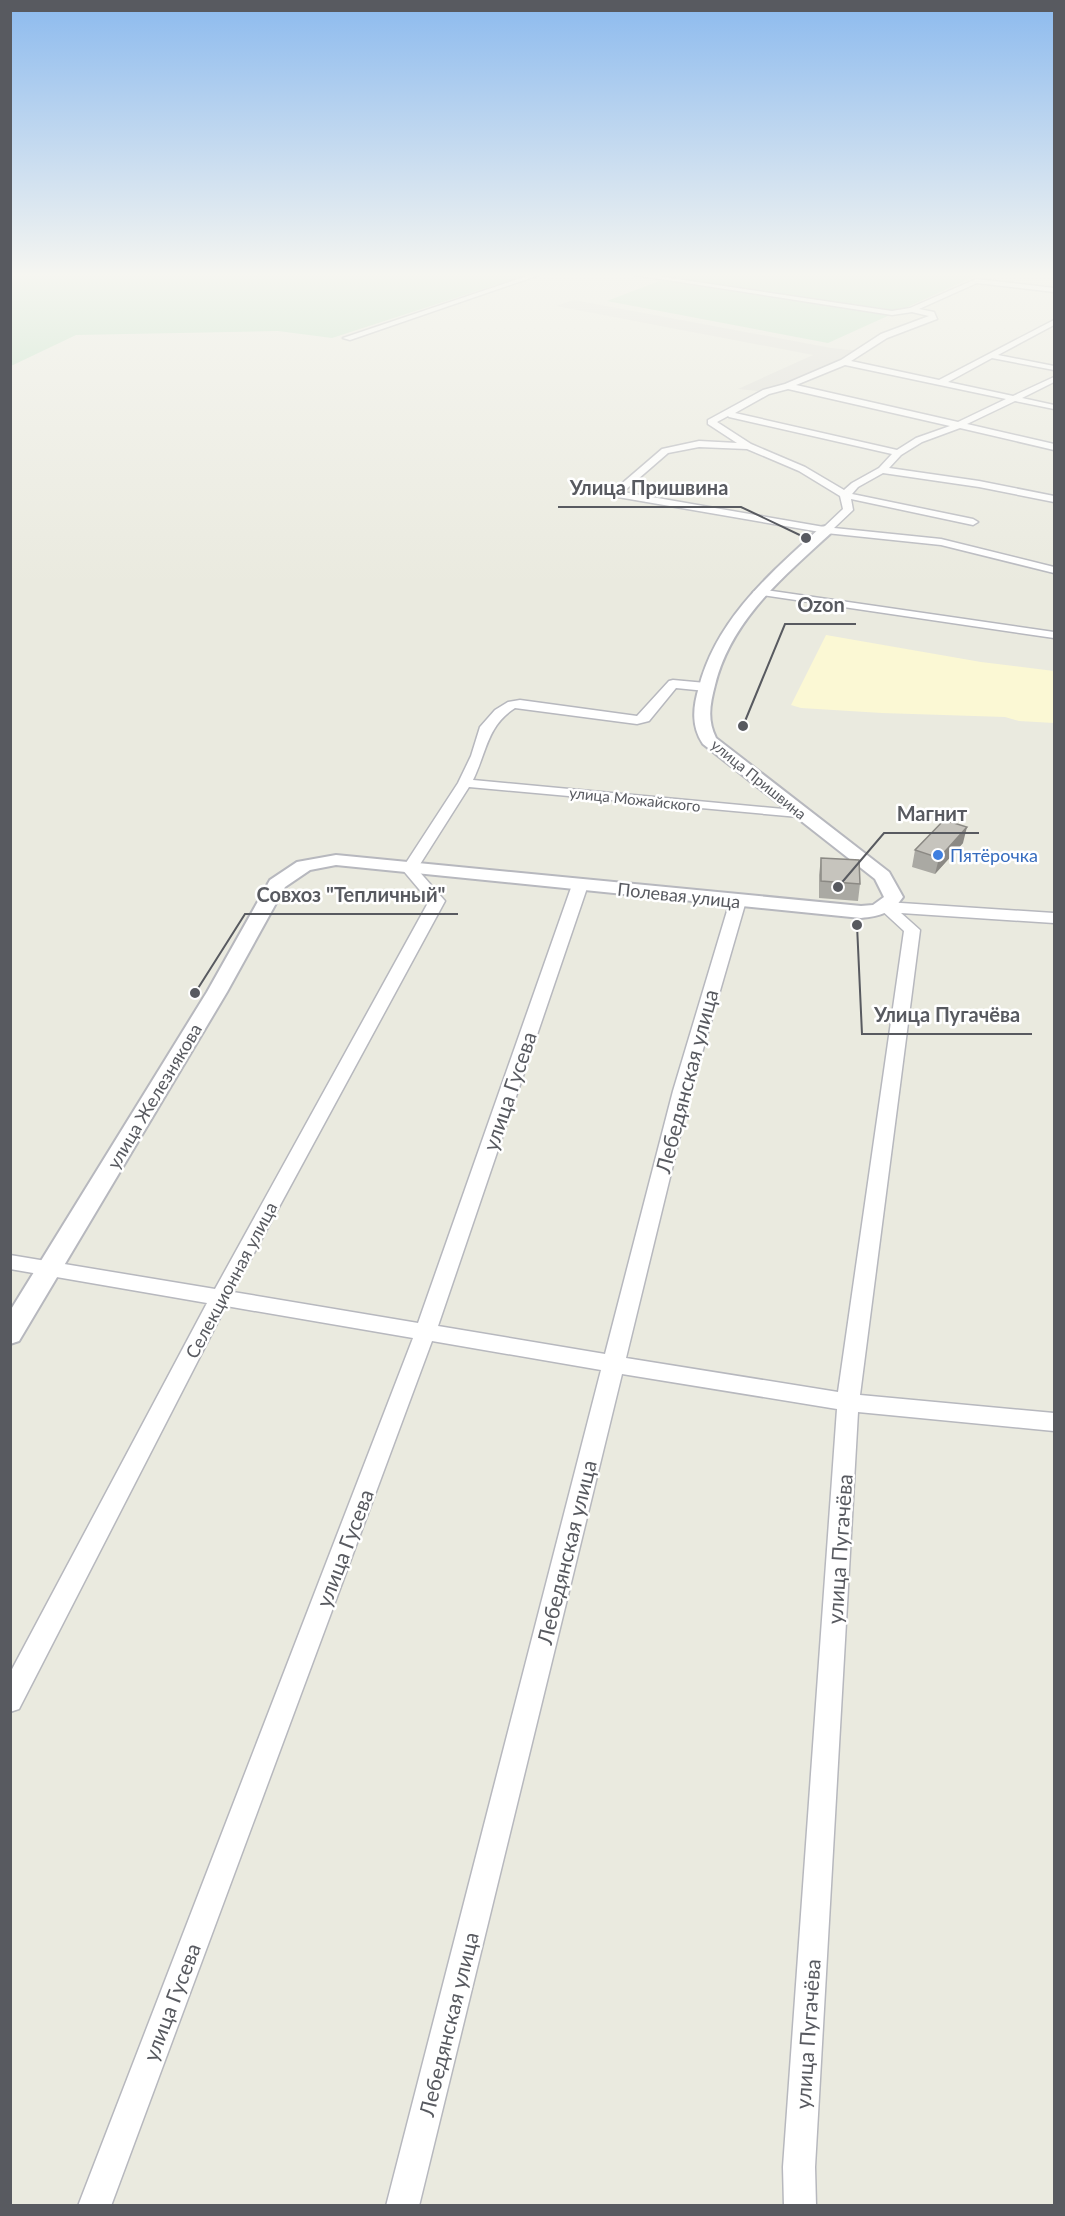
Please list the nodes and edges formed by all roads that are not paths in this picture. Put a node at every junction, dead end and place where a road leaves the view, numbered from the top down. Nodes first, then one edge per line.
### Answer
1 (806, 378) edge
2 (918, 378) edge
3 (948, 378) edge
4 (1054, 379) edge
5 (939, 383) junction
6 (788, 386) junction
7 (1015, 399) junction
8 (1054, 407) edge
9 (729, 414) junction
10 (957, 426) junction
11 (748, 447) junction
12 (1054, 447) edge
13 (898, 453) junction
14 (882, 470) junction
15 (845, 495) junction
16 (1054, 500) edge
17 (973, 522) dead end
18 (826, 530) junction
19 (1054, 570) edge
20 (759, 592) junction
21 (1054, 634) edge
22 (706, 687) junction
23 (465, 783) junction
24 (805, 815) junction
25 (303, 866) joint
26 (409, 869) junction
27 (580, 885) junction
28 (738, 901) junction
29 (886, 907) junction
30 (1054, 918) edge
31 (10, 1262) edge
32 (50, 1268) junction
33 (220, 1298) junction
34 (425, 1333) junction
35 (10, 1334) edge
36 (613, 1365) junction
37 (848, 1402) junction
38 (1054, 1422) edge
39 (10, 1700) edge
40 (94, 2205) edge
41 (402, 2205) edge
42 (800, 2205) edge

1 - 6 street
2 - 5 street
3 - 5 street
4 - 7 street
5 - 7 street
6 - 9 street
6 - 10 street
7 - 8 street
7 - 10 street
9 - 11 street
9 - 13 street
10 - 12 street
10 - 13 street
11 - 15 street
11 - 18 street
13 - 14 street
14 - 15 street
14 - 16 street
15 - 17 street
15 - 18 street, улица Пришвина
18 - 19 street
18 - 20 street, улица Пришвина
20 - 21 street
20 - 22 street, улица Пришвина
22 - 23 street
22 - 24 street, улица Пришвина
23 - 24 street, улица Можайского
23 - 26 street
24 - 29 street, улица Пришвина
25 - 26 street, Полевая улица
25 - 32 street, улица Железнякова
26 - 27 street, Полевая улица
26 - 33 street, Селекционная улица
27 - 28 street, Полевая улица
27 - 34 street, улица Гусева
28 - 29 street, Полевая улица
28 - 36 street, Лебедянская улица
29 - 30 street, Полевая улица
29 - 37 street, улица Пугачёва
31 - 32 street
32 - 33 street
32 - 35 street, улица Железнякова
33 - 34 street
33 - 39 street, Селекционная улица
34 - 36 street
34 - 40 street, улица Гусева
36 - 37 street
36 - 41 street, Лебедянская улица
37 - 38 street
37 - 42 street, улица Пугачёва

